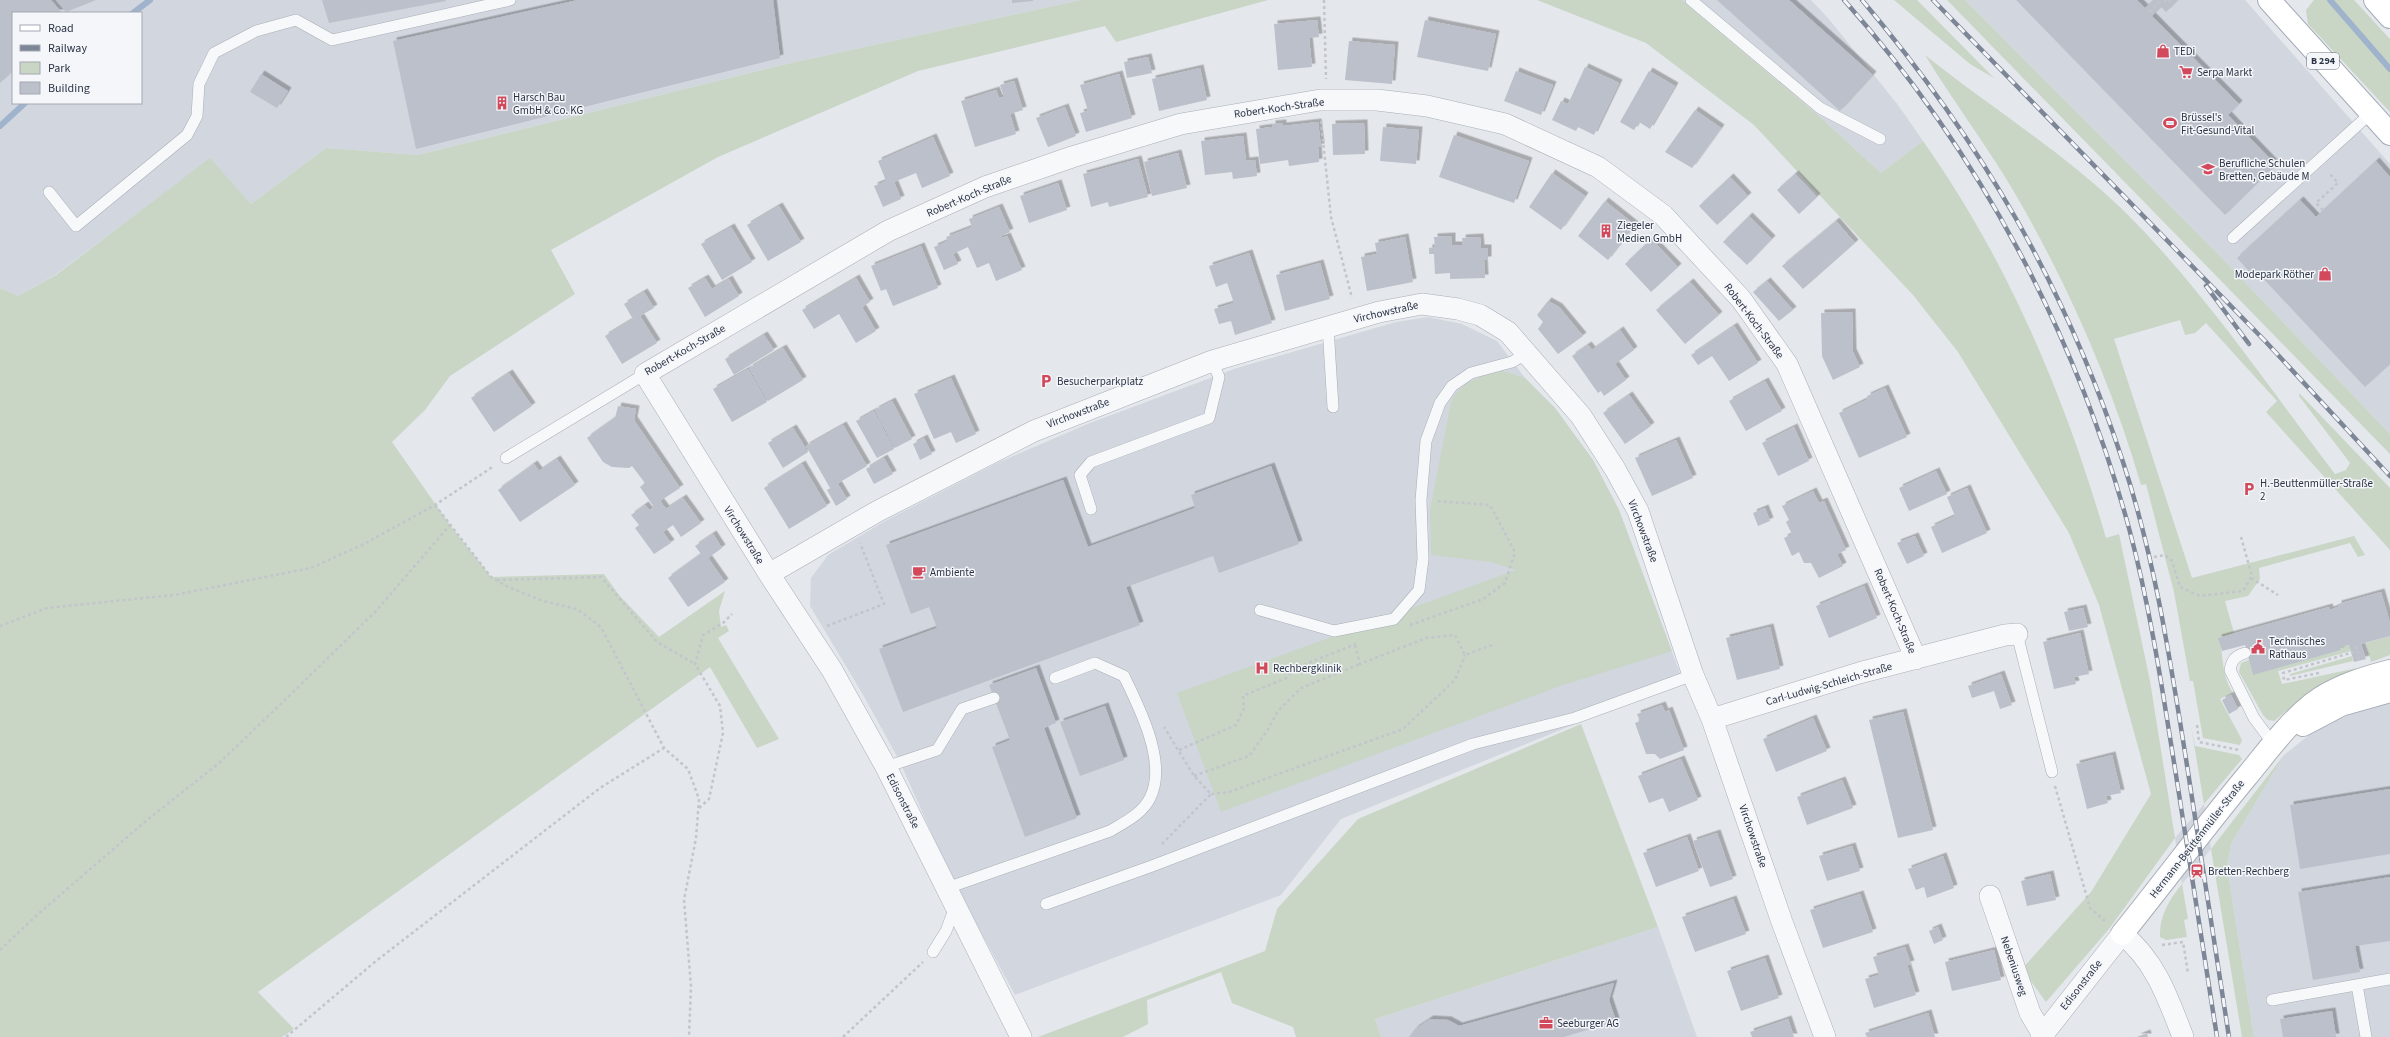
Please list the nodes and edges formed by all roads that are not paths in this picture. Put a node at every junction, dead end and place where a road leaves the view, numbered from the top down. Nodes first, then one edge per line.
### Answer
1 (510, 0) edge
2 (1691, 0) edge
3 (2375, 0) edge
4 (2276, 3) edge
5 (2390, 17) edge
6 (2371, 113) junction
7 (2390, 134) edge
8 (1880, 139) dead end
9 (49, 192) dead end
10 (2233, 238) dead end
11 (1328, 327) junction
12 (1526, 354) junction
13 (1212, 361) junction
14 (644, 374) junction
15 (1333, 408) dead end
16 (506, 458) road end
17 (1091, 509) dead end
18 (769, 574) junction
19 (1260, 610) dead end
20 (2017, 634) joint
21 (2245, 654) dead end
22 (1916, 659) junction
23 (2390, 672) edge
24 (1693, 674) junction
25 (1055, 678) dead end
26 (2390, 691) edge
27 (994, 698) dead end
28 (1712, 719) junction
29 (2274, 745) junction
30 (886, 767) junction
31 (2052, 772) road end
32 (951, 896) junction
33 (1990, 896) dead end
34 (1046, 904) dead end
35 (2114, 928) junction
36 (933, 952) road end
37 (2390, 979) edge
38 (2357, 985) junction
39 (2272, 1000) dead end
40 (2042, 1036) edge
41 (1021, 1037) edge
42 (1824, 1037) edge
43 (2183, 1037) edge
44 (2366, 1037) edge

1 - 9 lane
2 - 8 lane
3 - 5 street
4 - 6 street, B 294
6 - 7 street, B 294
6 - 10 lane
11 - 12 street, Virchowstraße
11 - 13 street, Virchowstraße
11 - 15 lane
12 - 19 lane
12 - 24 street, Virchowstraße
13 - 17 lane
13 - 18 street, Virchowstraße
14 - 16 lane, Robert-Koch-Straße
14 - 18 street, Virchowstraße
14 - 22 street, Robert-Koch-Straße
18 - 30 street, Edisonstraße
20 - 22 street, Carl-Ludwig-Schleich-Straße
20 - 31 lane, Carl-Ludwig-Schleich-Straße
21 - 29 lane
22 - 28 street, Carl-Ludwig-Schleich-Straße
23 - 29 street, Hermann-Beuttenmüller-Straße
24 - 28 street, Virchowstraße
24 - 34 lane
25 - 32 lane
26 - 29 street, Hermann-Beuttenmüller-Straße
27 - 30 lane
28 - 42 street, Virchowstraße
29 - 35 street, Hermann-Beuttenmüller-Straße
30 - 32 street, Edisonstraße
32 - 36 lane
32 - 41 street, Edisonstraße
33 - 40 street, Nebeniusweg
35 - 40 street, Edisonstraße
35 - 43 street
37 - 38 lane
38 - 39 lane
38 - 44 lane

